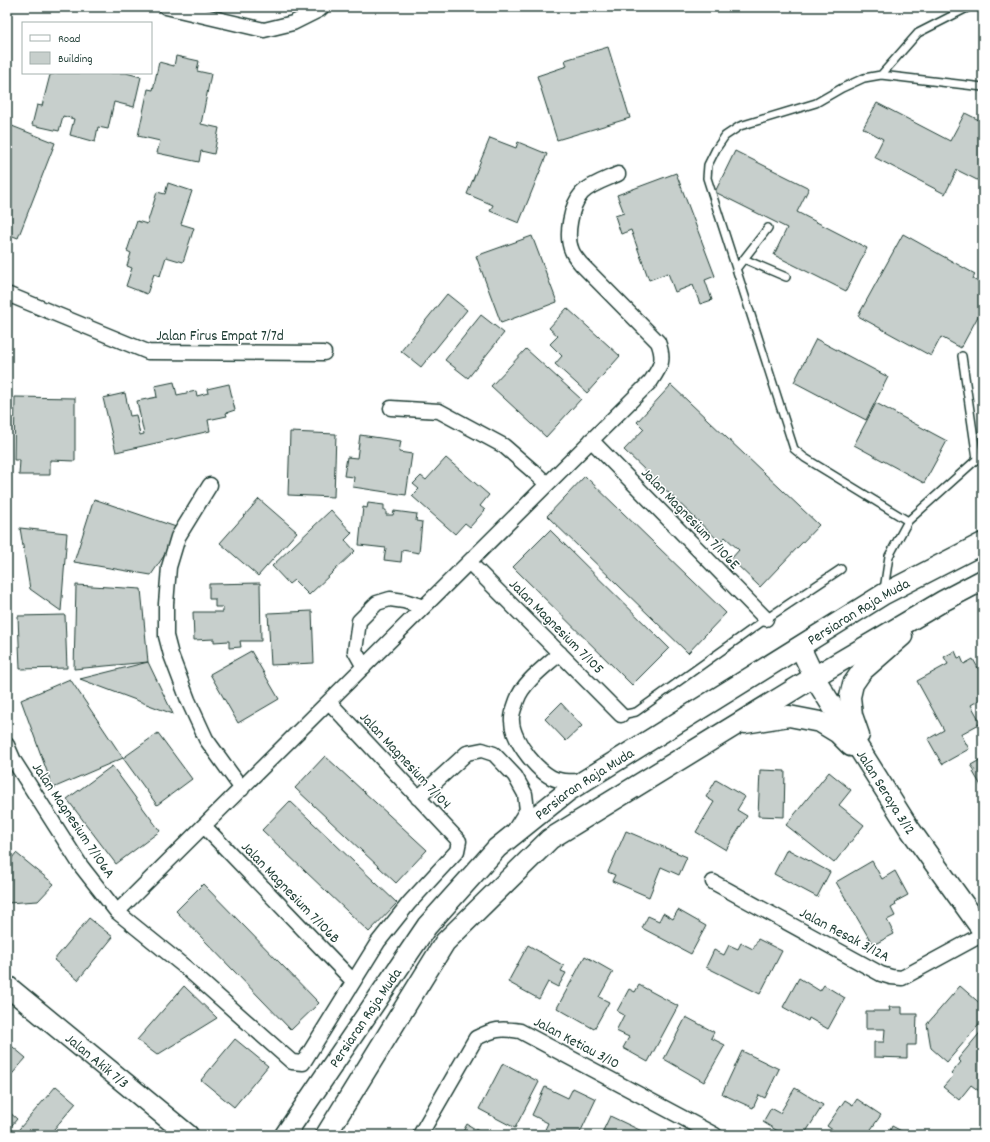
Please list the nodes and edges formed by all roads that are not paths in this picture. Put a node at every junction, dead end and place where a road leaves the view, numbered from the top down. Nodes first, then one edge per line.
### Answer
1 (166, 7) edge
2 (322, 7) edge
3 (969, 7) edge
4 (881, 75) junction
5 (983, 88) edge
6 (618, 174) dead end
7 (768, 228) dead end
8 (744, 259) junction
9 (736, 269) junction
10 (786, 277) dead end
11 (7, 294) edge
12 (324, 353) dead end
13 (962, 356) dead end
14 (391, 408) dead end
15 (591, 440) junction
16 (980, 458) edge
17 (547, 484) junction
18 (210, 485) dead end
19 (908, 521) junction
20 (983, 543) edge
21 (469, 562) junction
22 (841, 569) dead end
23 (983, 580) edge
24 (884, 594) junction
25 (943, 601) junction
26 (424, 607) junction
27 (766, 619) junction
28 (800, 647) junction
29 (560, 654) junction
30 (364, 667) junction
31 (814, 676) junction
32 (329, 702) junction
33 (621, 715) joint
34 (735, 725) junction
35 (7, 745) edge
36 (868, 763) junction
37 (584, 781) junction
38 (242, 789) junction
39 (418, 798) junction
40 (204, 826) junction
41 (510, 838) junction
42 (713, 882) dead end
43 (117, 912) junction
44 (983, 932) edge
45 (353, 981) junction
46 (7, 986) edge
47 (188, 1135) edge
48 (285, 1135) edge
49 (326, 1135) edge
50 (420, 1135) edge
51 (715, 1135) edge

1 - 2 street
3 - 4 lane
4 - 5 lane
4 - 9 lane
6 - 15 street
7 - 8 lane
8 - 9 lane
8 - 10 lane
9 - 19 lane
11 - 12 street, Jalan Firus Empat 7/7d
13 - 16 lane
14 - 17 street
15 - 17 street
15 - 27 street, Jalan Magnesium 7/106E
16 - 19 lane
17 - 21 street
18 - 38 street
19 - 24 lane
20 - 24 main road, Persiaran Raja Muda
21 - 26 street
21 - 29 street, Jalan Magnesium 7/105
22 - 27 lane
23 - 25 main road, Persiaran Raja Muda
24 - 28 main road, Persiaran Raja Muda
25 - 31 main road, Persiaran Raja Muda
25 - 36 main road
26 - 30 street
26 - 30 street
27 - 33 lane
28 - 31 main road, Jalan Seraya 3/12
28 - 37 main road, Persiaran Raja Muda
29 - 33 street, Jalan Magnesium 7/105
29 - 37 street
30 - 32 street
31 - 34 main road, Persiaran Raja Muda
31 - 36 main road, Jalan Seraya 3/12
32 - 38 street
32 - 39 street, Jalan Magnesium 7/104
34 - 36 main road
34 - 49 main road, Persiaran Raja Muda
35 - 43 street, Jalan Magnesium 7/106A
36 - 44 main road, Jalan Seraya 3/12
37 - 41 main road, Persiaran Raja Muda
38 - 40 street
39 - 41 street
39 - 45 street, Jalan Magnesium 7/104
40 - 43 street
40 - 45 street, Jalan Magnesium 7/106B
41 - 48 main road, Persiaran Raja Muda
42 - 44 street, Jalan Resak 3/12A
43 - 45 street, Jalan Magnesium 7/106A
46 - 47 main road, Jalan Akik 7/3
50 - 51 street, Jalan Ketiau 3/10

